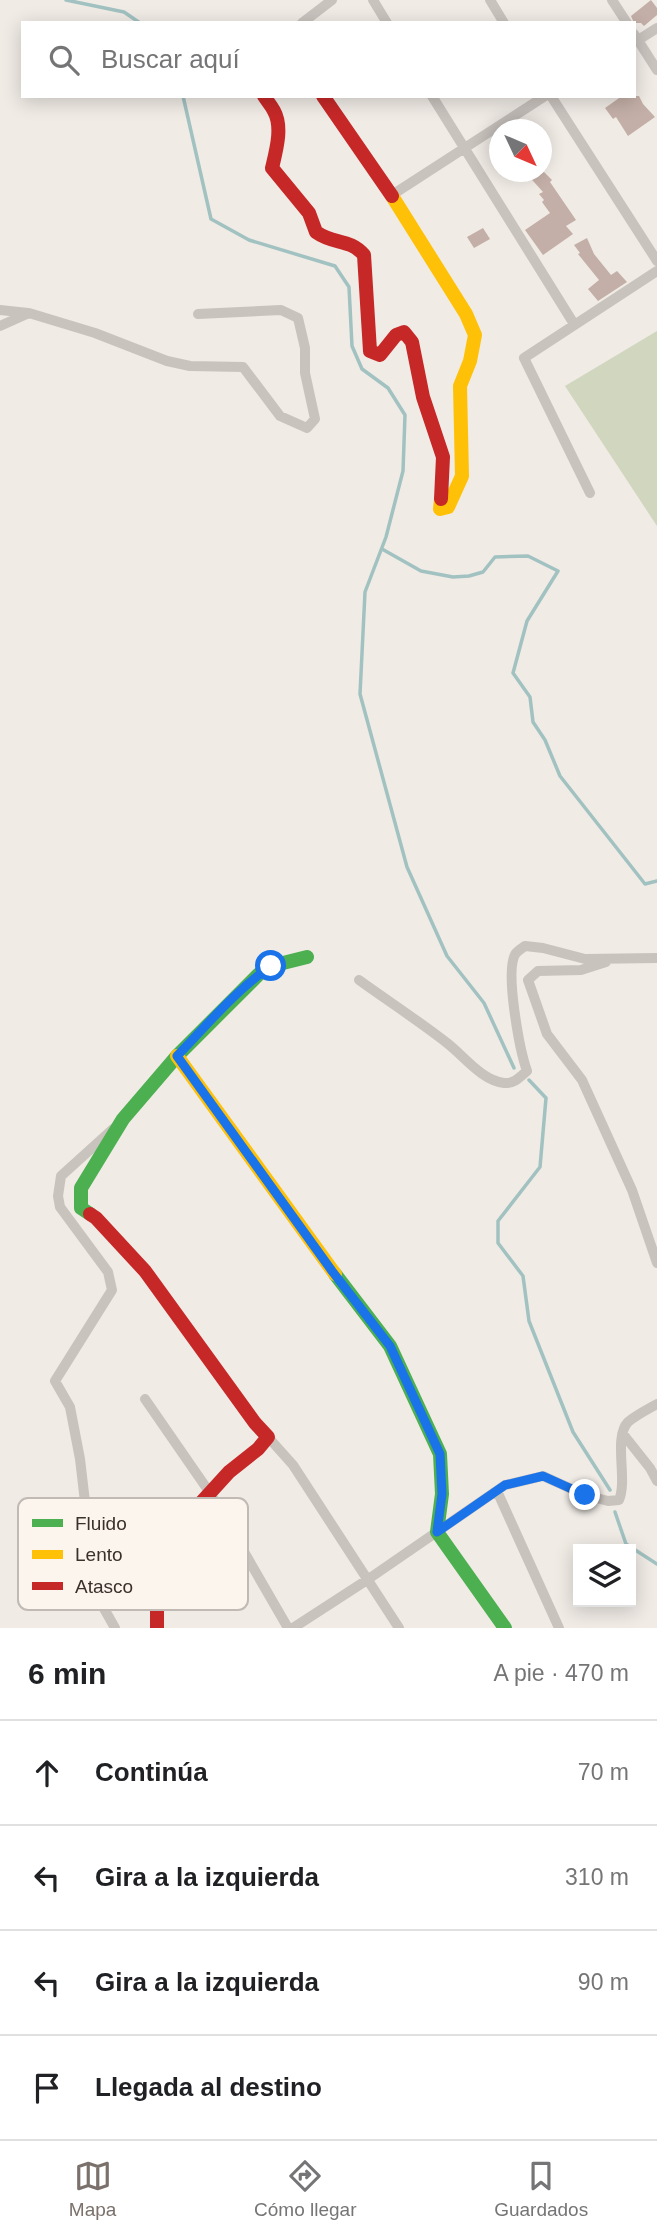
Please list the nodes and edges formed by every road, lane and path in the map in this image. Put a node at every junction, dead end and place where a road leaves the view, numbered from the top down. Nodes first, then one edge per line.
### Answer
1 (332, 0) edge
2 (373, 0) edge
3 (490, 0) edge
4 (612, 0) edge
5 (305, 21) edge
6 (386, 21) edge
7 (503, 21) edge
8 (626, 21) edge
9 (657, 28) edge
10 (636, 38) edge
11 (636, 40) edge
12 (657, 70) edge
13 (264, 98) edge
14 (324, 98) edge
15 (433, 98) edge
16 (542, 98) edge
17 (552, 98) edge
18 (464, 149) junction
19 (391, 195) junction
20 (657, 261) edge
21 (657, 271) edge
22 (0, 310) edge
23 (29, 313) junction
24 (198, 314) dead end
25 (574, 324) junction
26 (0, 326) edge
27 (590, 492) dead end
28 (307, 957) dead end
29 (620, 957) junction
30 (657, 958) edge
31 (359, 980) dead end
32 (177, 1056) junction
33 (123, 1119) junction
34 (657, 1262) edge
35 (145, 1399) dead end
36 (657, 1404) edge
37 (623, 1434) junction
38 (268, 1437) junction
39 (657, 1482) edge
40 (496, 1490) junction
41 (210, 1493) junction
42 (85, 1498) edge
43 (205, 1498) edge
44 (213, 1498) edge
45 (437, 1532) junction
46 (248, 1557) edge
47 (367, 1580) junction
48 (105, 1610) edge
49 (157, 1610) edge
50 (115, 1628) edge
51 (156, 1628) edge
52 (290, 1628) edge
53 (399, 1628) edge
54 (505, 1628) edge
55 (559, 1628) edge

1 - 5 street
2 - 6 street
3 - 7 street
4 - 8 street
9 - 10 street
11 - 12 street
13 - 19 street
14 - 19 street
15 - 18 street
16 - 18 street
17 - 20 street
18 - 19 street
18 - 25 street
21 - 25 street
22 - 23 street
23 - 24 street
23 - 26 street
25 - 27 street
28 - 32 street
29 - 30 street
29 - 31 street
29 - 34 street
32 - 33 street
32 - 45 street
33 - 38 street
33 - 42 street
35 - 41 street
36 - 37 street
37 - 39 street
37 - 40 street
38 - 41 street
38 - 47 street
40 - 45 street
40 - 55 street
41 - 43 street
41 - 44 street
45 - 47 street
45 - 54 street
46 - 52 street
47 - 52 street
47 - 53 street
48 - 50 street
49 - 51 street

